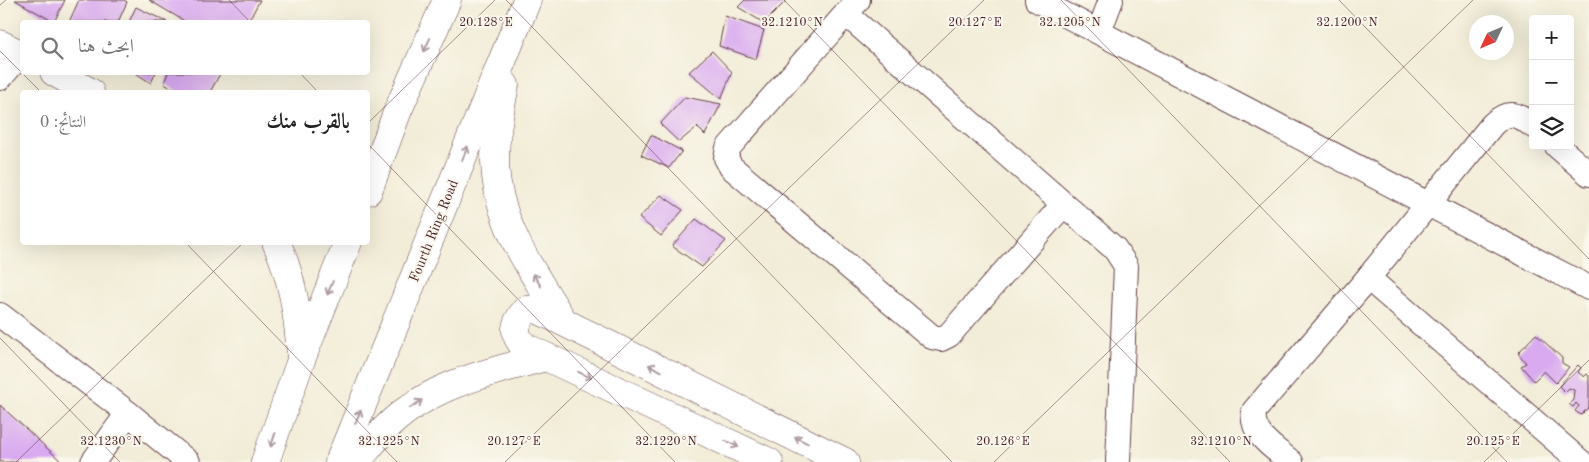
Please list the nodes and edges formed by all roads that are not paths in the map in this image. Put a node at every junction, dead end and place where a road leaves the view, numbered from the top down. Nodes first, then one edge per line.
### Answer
1 (447, 0) edge
2 (527, 0) edge
3 (1037, 0) edge
4 (1111, 0) edge
5 (852, 7) edge
6 (1099, 32) junction
7 (513, 35) junction
8 (14, 51) edge
9 (59, 75) edge
10 (0, 78) edge
11 (86, 90) edge
12 (398, 110) junction
13 (1529, 123) edge
14 (370, 131) edge
15 (1562, 150) edge
16 (1589, 174) edge
17 (370, 186) edge
18 (1428, 203) junction
19 (1063, 205) junction
20 (277, 245) edge
21 (347, 245) edge
22 (1368, 278) junction
23 (1589, 288) edge
24 (0, 315) edge
25 (563, 321) junction
26 (546, 358) junction
27 (301, 360) junction
28 (128, 413) junction
29 (93, 462) edge
30 (188, 462) edge
31 (265, 462) edge
32 (339, 462) edge
33 (356, 462) edge
34 (769, 462) edge
35 (844, 462) edge
36 (1118, 462) edge
37 (1291, 462) edge
38 (1581, 462) edge

1 -> 12 main road
2 - 7 main road, Fourth Ring Road
3 - 6 street
4 - 6 street
5 - 19 street
5 - 19 street
6 - 18 street
25 -> 7 main road
32 -> 7 main road, Fourth Ring Road
8 - 10 street
9 - 11 main road
12 - 14 main road
12 - 17 main road
13 - 18 street
15 - 16 street
18 - 22 street
18 - 23 street
19 - 36 street
20 - 27 main road
21 -> 27 main road
22 - 37 street
22 - 38 street
24 - 28 street
25 - 26 main road
35 -> 25 main road
33 -> 26 main road
26 -> 34 main road
27 -> 31 main road
28 - 29 street
28 - 30 street

